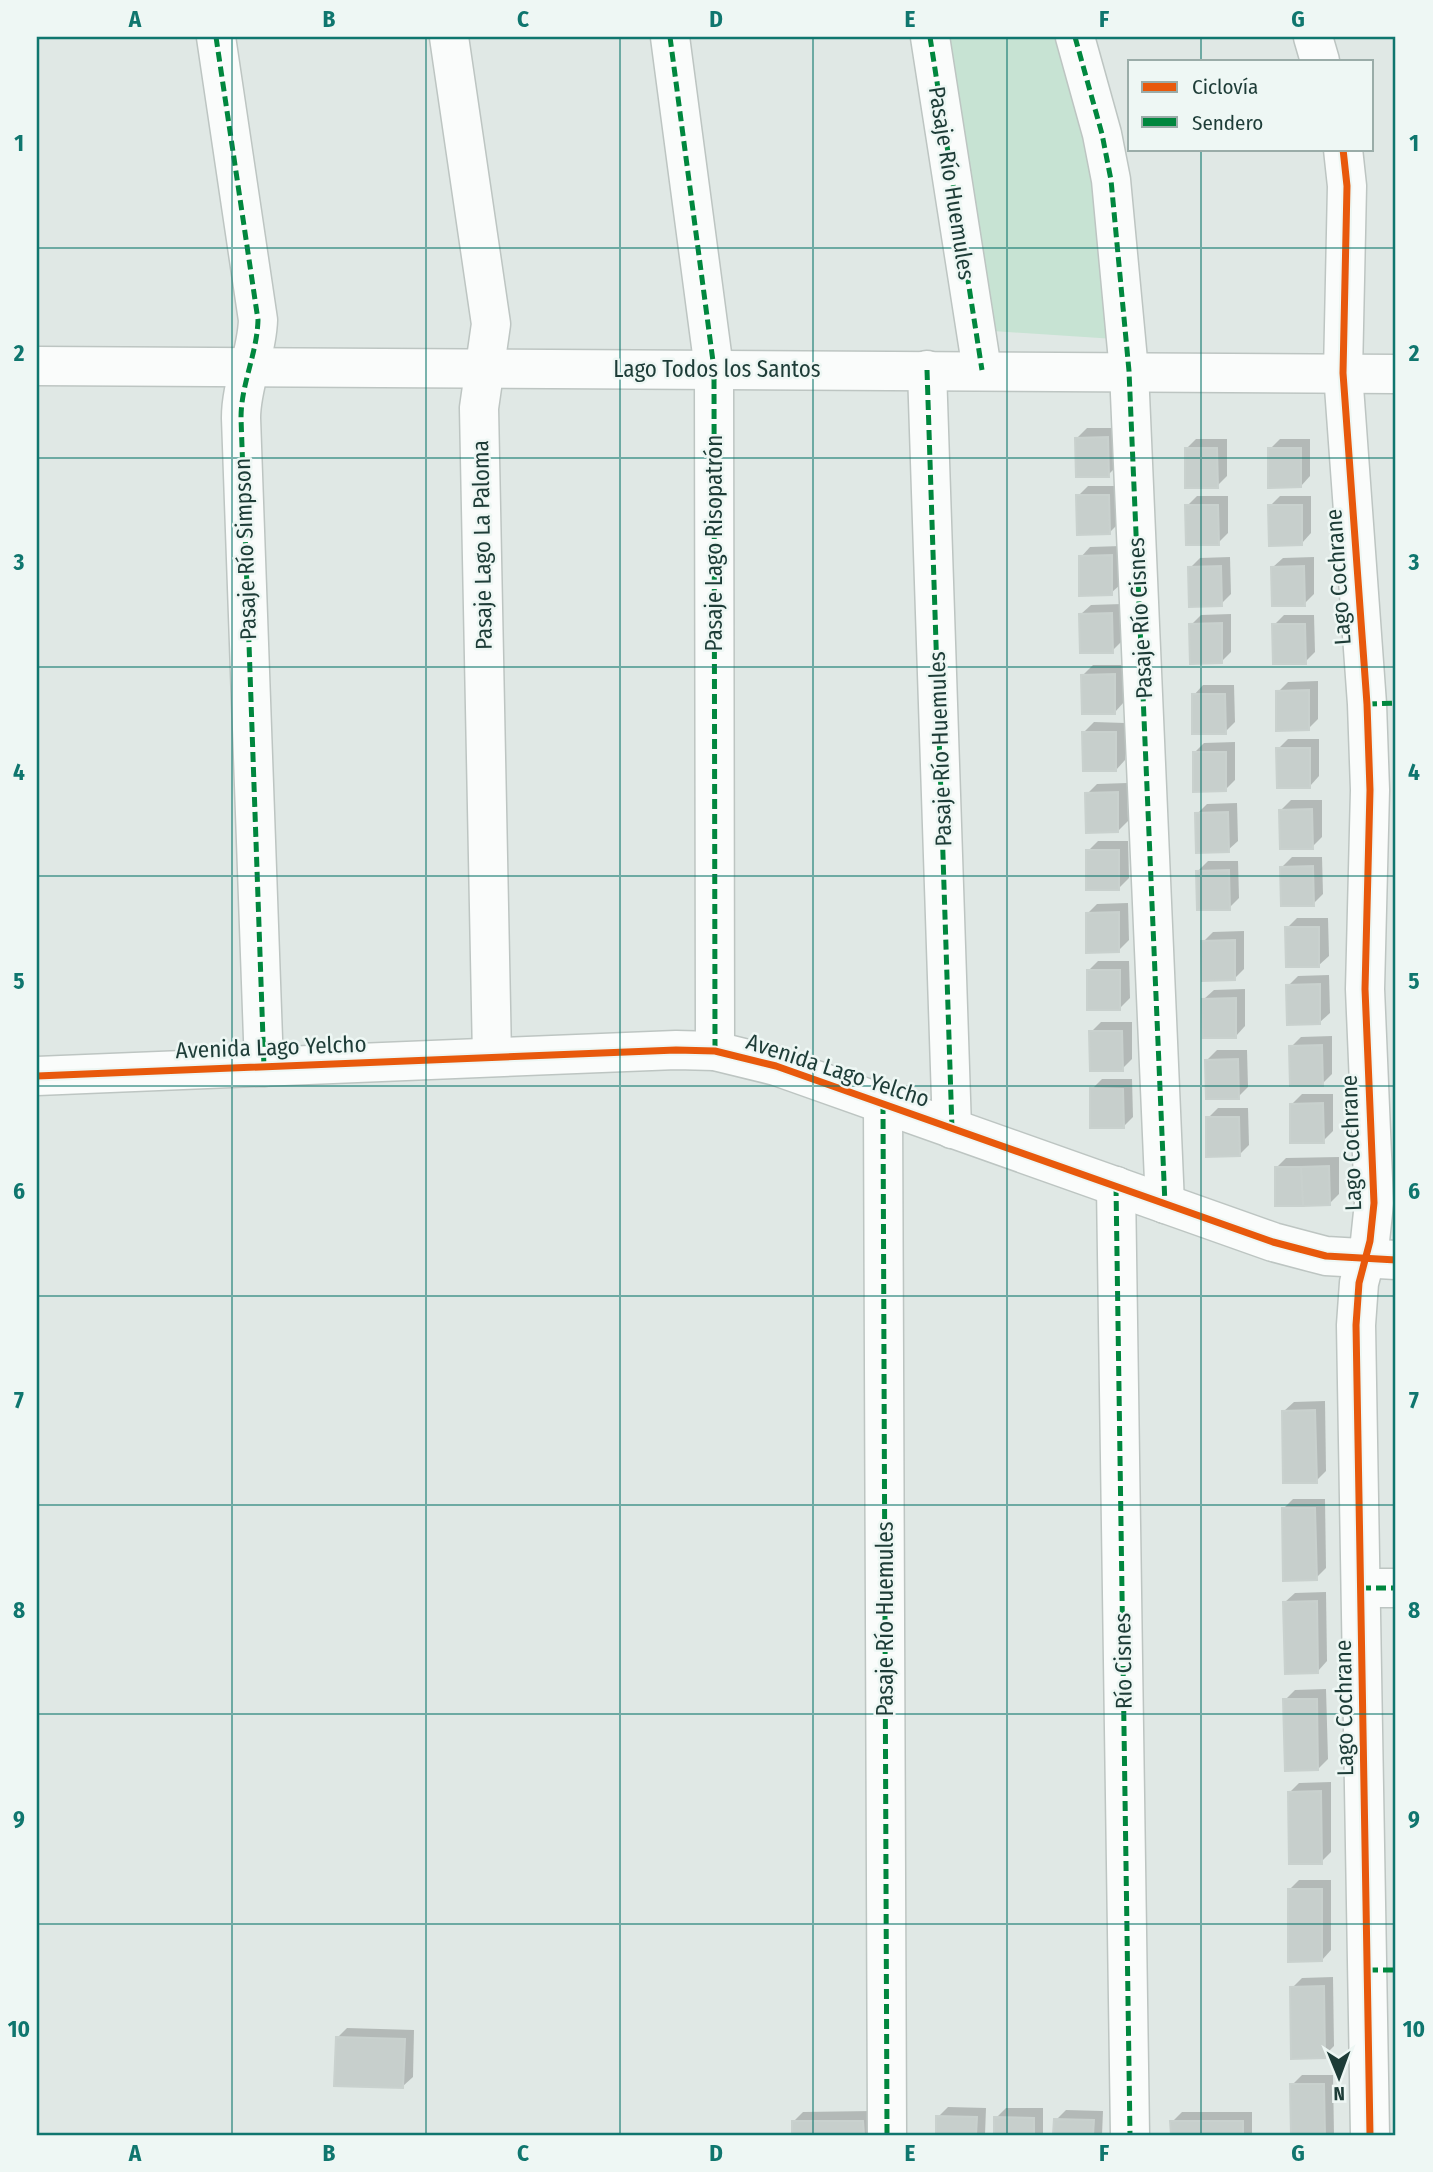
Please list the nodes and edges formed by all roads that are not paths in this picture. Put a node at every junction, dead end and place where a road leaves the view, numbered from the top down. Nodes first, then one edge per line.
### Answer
1 (216, 37) edge
2 (449, 37) edge
3 (670, 37) edge
4 (930, 37) edge
5 (1075, 37) edge
6 (1313, 37) edge
7 (1320, 60) edge
8 (1343, 150) edge
9 (37, 366) edge
10 (250, 367) junction
11 (486, 368) junction
12 (714, 369) junction
13 (927, 370) junction
14 (982, 370) junction
15 (1129, 370) junction
16 (1343, 373) junction
17 (1396, 374) edge
18 (1382, 704) edge
19 (715, 1051) junction
20 (1381, 1056) edge
21 (492, 1057) junction
22 (264, 1067) junction
23 (37, 1076) edge
24 (883, 1104) junction
25 (952, 1129) junction
26 (1115, 1186) junction
27 (1165, 1204) junction
28 (1381, 1259) edge
29 (1379, 1588) edge
30 (1382, 1970) edge
31 (887, 2135) edge
32 (1130, 2135) edge
33 (1370, 2135) edge

1 - 10 street, Pasaje Río Simpson
2 - 11 street, Pasaje Lago La Paloma
3 - 12 street, Pasaje Lago Risopatrón
4 - 14 street, Pasaje Río Huemules
5 - 15 street, Pasaje Río Cisnes
6 - 7 street
8 - 16 street, Lago Cochrane
9 - 10 street, Lago Todos los Santos
10 - 11 street, Lago Todos los Santos
10 - 22 street, Pasaje Río Simpson
11 - 12 street, Lago Todos los Santos
11 - 21 street, Pasaje Lago La Paloma
12 - 13 street, Lago Todos los Santos
12 - 19 street, Pasaje Lago Risopatrón
13 - 14 street, Lago Todos los Santos
13 - 25 street, Pasaje Río Huemules
14 - 15 street, Lago Todos los Santos
15 - 16 street, Lago Todos los Santos
15 - 27 street, Pasaje Río Cisnes
16 - 17 street, Lago Todos los Santos
16 - 18 street, Lago Cochrane
18 - 20 street, Lago Cochrane
19 - 21 street, Avenida Lago Yelcho
19 - 24 street, Avenida Lago Yelcho
20 - 28 street, Lago Cochrane
21 - 22 street, Avenida Lago Yelcho
22 - 23 street, Avenida Lago Yelcho
24 - 25 street, Avenida Lago Yelcho
24 - 31 street, Pasaje Río Huemules
25 - 26 street, Avenida Lago Yelcho
26 - 27 street, Avenida Lago Yelcho
26 - 32 street, Río Cisnes
27 - 28 street, Avenida Lago Yelcho
28 - 29 street, Lago Cochrane
29 - 30 street, Lago Cochrane
30 - 33 street, Lago Cochrane

